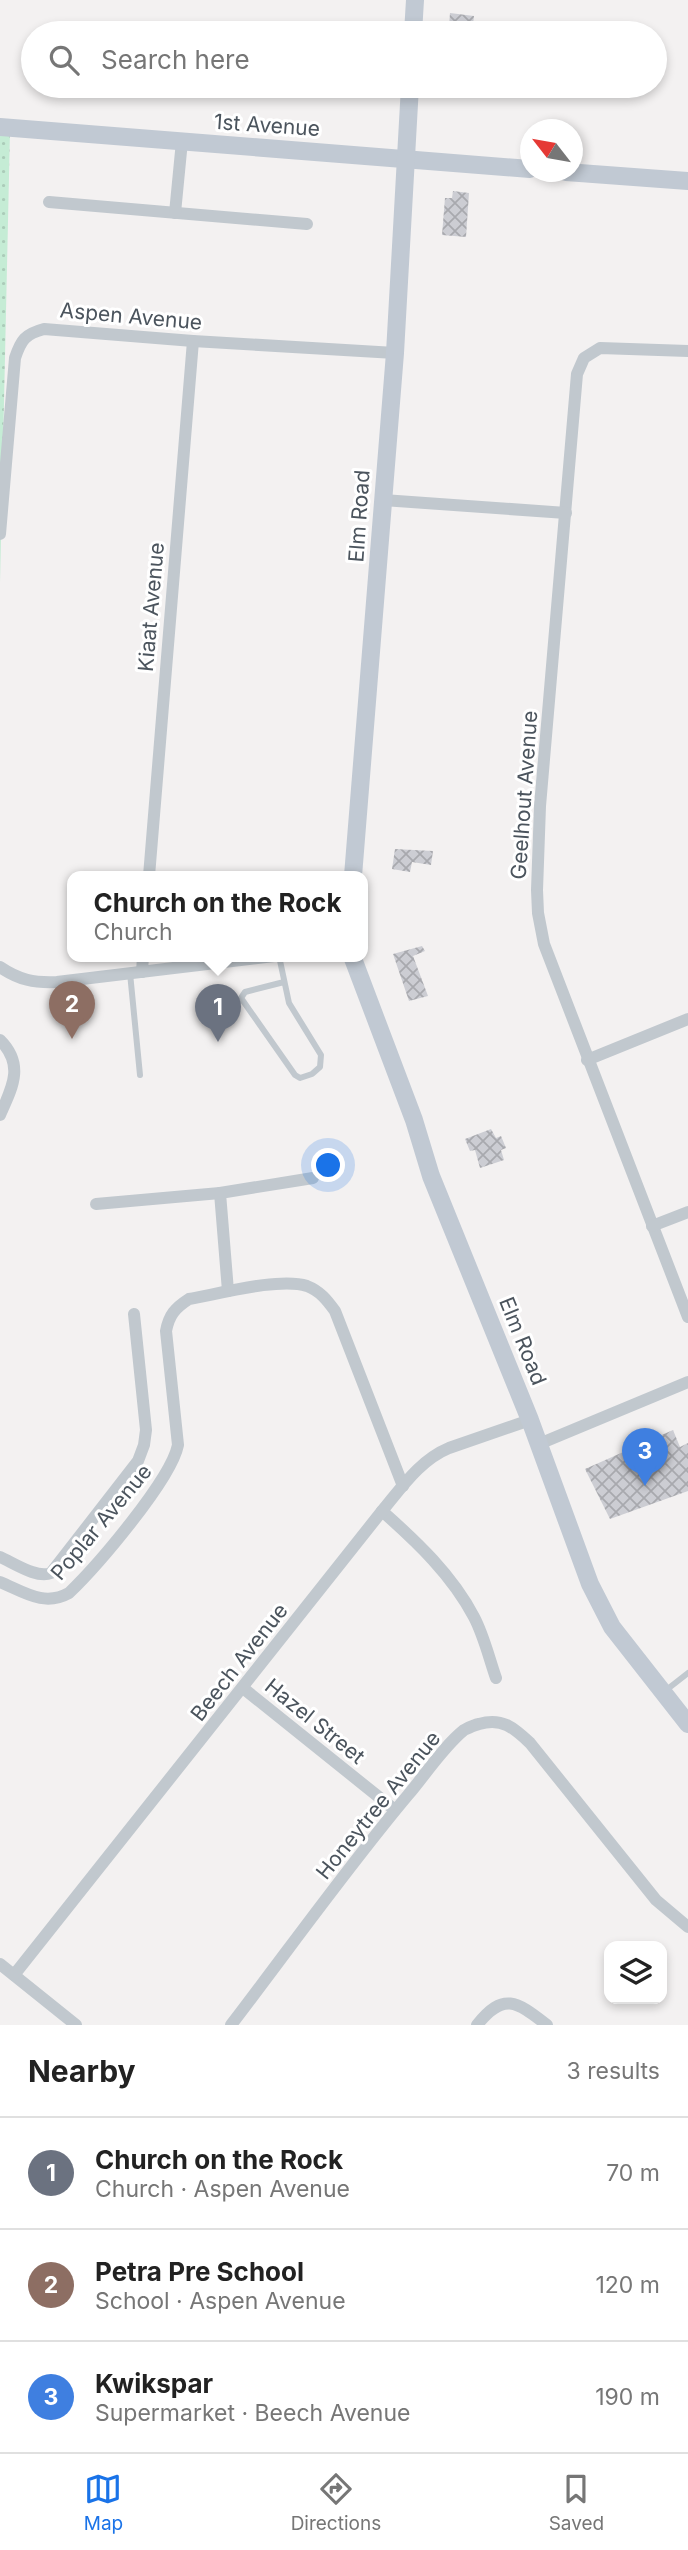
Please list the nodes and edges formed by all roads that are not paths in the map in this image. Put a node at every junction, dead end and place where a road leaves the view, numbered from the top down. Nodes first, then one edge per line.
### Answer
1 (415, 0) edge
2 (414, 21) edge
3 (410, 98) edge
4 (0, 127) edge
5 (182, 141) junction
6 (407, 159) junction
7 (520, 168) edge
8 (583, 173) edge
9 (688, 181) edge
10 (49, 202) dead end
11 (175, 213) junction
12 (307, 223) dead end
13 (193, 341) junction
14 (688, 351) edge
15 (395, 354) junction
16 (383, 500) junction
17 (566, 513) junction
18 (0, 534) edge
19 (149, 871) edge
20 (353, 871) edge
21 (141, 962) edge
22 (227, 962) edge
23 (279, 962) edge
24 (354, 962) edge
25 (0, 967) edge
26 (136, 973) junction
27 (284, 982) junction
28 (688, 1019) edge
29 (0, 1040) edge
30 (587, 1060) junction
31 (140, 1075) dead end
32 (0, 1115) edge
33 (313, 1178) dead end
34 (220, 1193) junction
35 (96, 1204) dead end
36 (688, 1212) edge
37 (652, 1226) junction
38 (228, 1292) junction
39 (134, 1314) dead end
40 (688, 1317) edge
41 (688, 1382) edge
42 (530, 1420) junction
43 (539, 1444) junction
44 (403, 1486) junction
45 (382, 1511) junction
46 (0, 1558) edge
47 (0, 1582) edge
48 (688, 1673) edge
49 (496, 1678) dead end
50 (243, 1688) junction
51 (663, 1693) junction
52 (688, 1724) edge
53 (396, 1810) junction
54 (688, 1927) edge
55 (0, 1965) edge
56 (14, 1975) junction
57 (76, 2025) edge
58 (231, 2025) edge
59 (477, 2025) edge
60 (547, 2025) edge

1 - 2 street
3 - 6 street, Elm Road
4 - 5 street, 1st Avenue
5 - 6 street, 1st Avenue
5 - 11 street
6 - 7 street, 1st Avenue
6 - 15 street, Elm Road
8 - 9 street
10 - 11 street
11 - 12 street
13 - 15 street, Aspen Avenue
13 - 18 street, Aspen Avenue
13 - 19 street, Kiaat Avenue
14 - 17 street, Geelhout Avenue
15 - 16 street, Elm Road
16 - 17 street
16 - 20 street, Elm Road
17 - 30 street, Geelhout Avenue
21 - 26 street
22 - 26 street
23 - 27 lane
24 - 42 street, Elm Road
25 - 26 street
26 - 31 lane
27 - 27 lane
28 - 30 street
29 - 32 street
30 - 37 street, Geelhout Avenue
33 - 34 street
34 - 35 street
34 - 38 street
36 - 37 street
37 - 40 street, Geelhout Avenue
38 - 44 street, Poplar Avenue
38 - 47 street, Poplar Avenue
39 - 46 street
41 - 43 street
42 - 43 street, Elm Road
42 - 44 street, Beech Avenue
43 - 51 street, Elm Road
44 - 45 street, Beech Avenue
45 - 49 street
45 - 50 street, Beech Avenue
48 - 51 lane
50 - 53 street, Hazel Street
50 - 56 street, Beech Avenue
51 - 52 street, Elm Road
53 - 54 street, Honeytree Avenue
53 - 58 street, Honeytree Avenue
55 - 56 street
56 - 57 street
59 - 60 street

